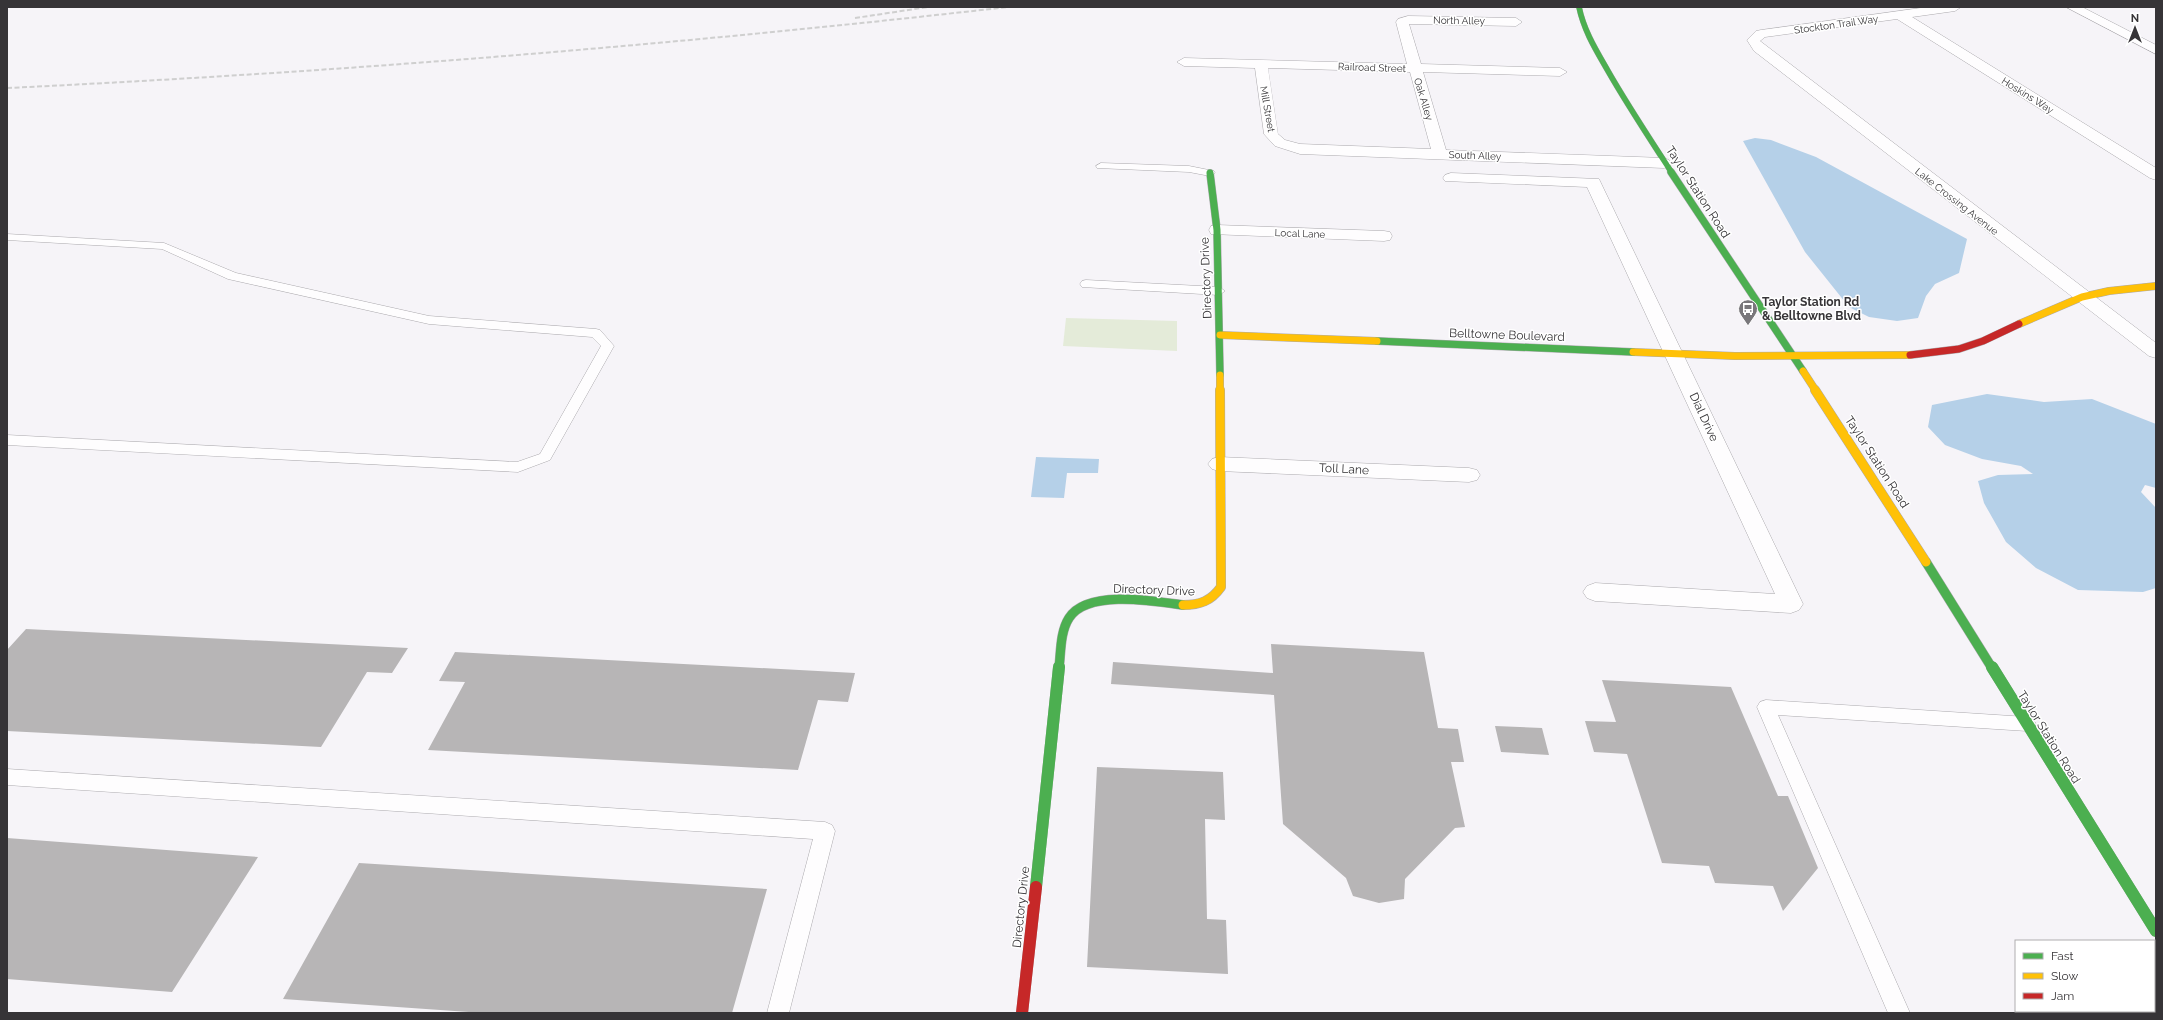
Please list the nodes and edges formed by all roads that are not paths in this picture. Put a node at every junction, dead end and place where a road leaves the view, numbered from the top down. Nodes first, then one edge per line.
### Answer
1 (1579, 7) edge
2 (1955, 7) edge
3 (2072, 7) edge
4 (1900, 15) junction
5 (1402, 22) joint
6 (1516, 22) dead end
7 (1759, 48) joint
8 (2156, 50) edge
9 (1184, 62) dead end
10 (1260, 64) junction
11 (1415, 68) junction
12 (1560, 72) dead end
13 (1285, 146) joint
14 (1440, 154) junction
15 (1664, 163) junction
16 (1101, 166) dead end
17 (1210, 173) joint
18 (2156, 175) edge
19 (1451, 178) dead end
20 (1217, 230) junction
21 (1384, 236) dead end
22 (7, 237) edge
23 (1086, 284) dead end
24 (2156, 286) edge
25 (1219, 291) junction
26 (2084, 298) junction
27 (1220, 335) junction
28 (2156, 352) edge
29 (1675, 354) junction
30 (1793, 357) junction
31 (7, 440) edge
32 (1219, 464) junction
33 (1469, 475) dead end
34 (1595, 592) dead end
35 (2027, 724) junction
36 (7, 778) edge
37 (2156, 931) edge
38 (778, 1013) edge
39 (1022, 1013) edge
40 (1899, 1013) edge

1 - 15 street, Taylor Station Road
2 - 4 street, Stockton Trail Way
3 - 8 street
4 - 7 street, Stockton Trail Way
4 - 18 street, Hoskins Way
5 - 6 street, North Alley
5 - 11 street, Oak Alley
7 - 26 street, Lake Crossing Avenue
9 - 10 street, Railroad Street
10 - 11 street, Railroad Street
10 - 13 street, Mill Street
11 - 12 street, Railroad Street
11 - 14 street, Oak Alley
13 - 14 street, South Alley
14 - 15 street, South Alley
15 - 30 street, Taylor Station Road
16 - 17 lane
17 - 20 street, Directory Drive
19 - 29 street, Dial Drive
20 - 21 street, Local Lane
20 - 25 street, Directory Drive
22 - 31 lane
23 - 25 lane
24 - 26 street, Belltowne Boulevard
25 - 27 street, Directory Drive
26 - 28 street, Lake Crossing Avenue
26 - 30 street, Belltowne Boulevard
27 - 29 street, Belltowne Boulevard
27 - 32 street, Directory Drive
29 - 30 street, Belltowne Boulevard
29 - 34 street, Dial Drive
30 - 35 street, Taylor Station Road
32 - 33 street, Toll Lane
32 - 39 street, Directory Drive
35 - 37 street, Taylor Station Road
35 - 40 lane
36 - 38 lane

